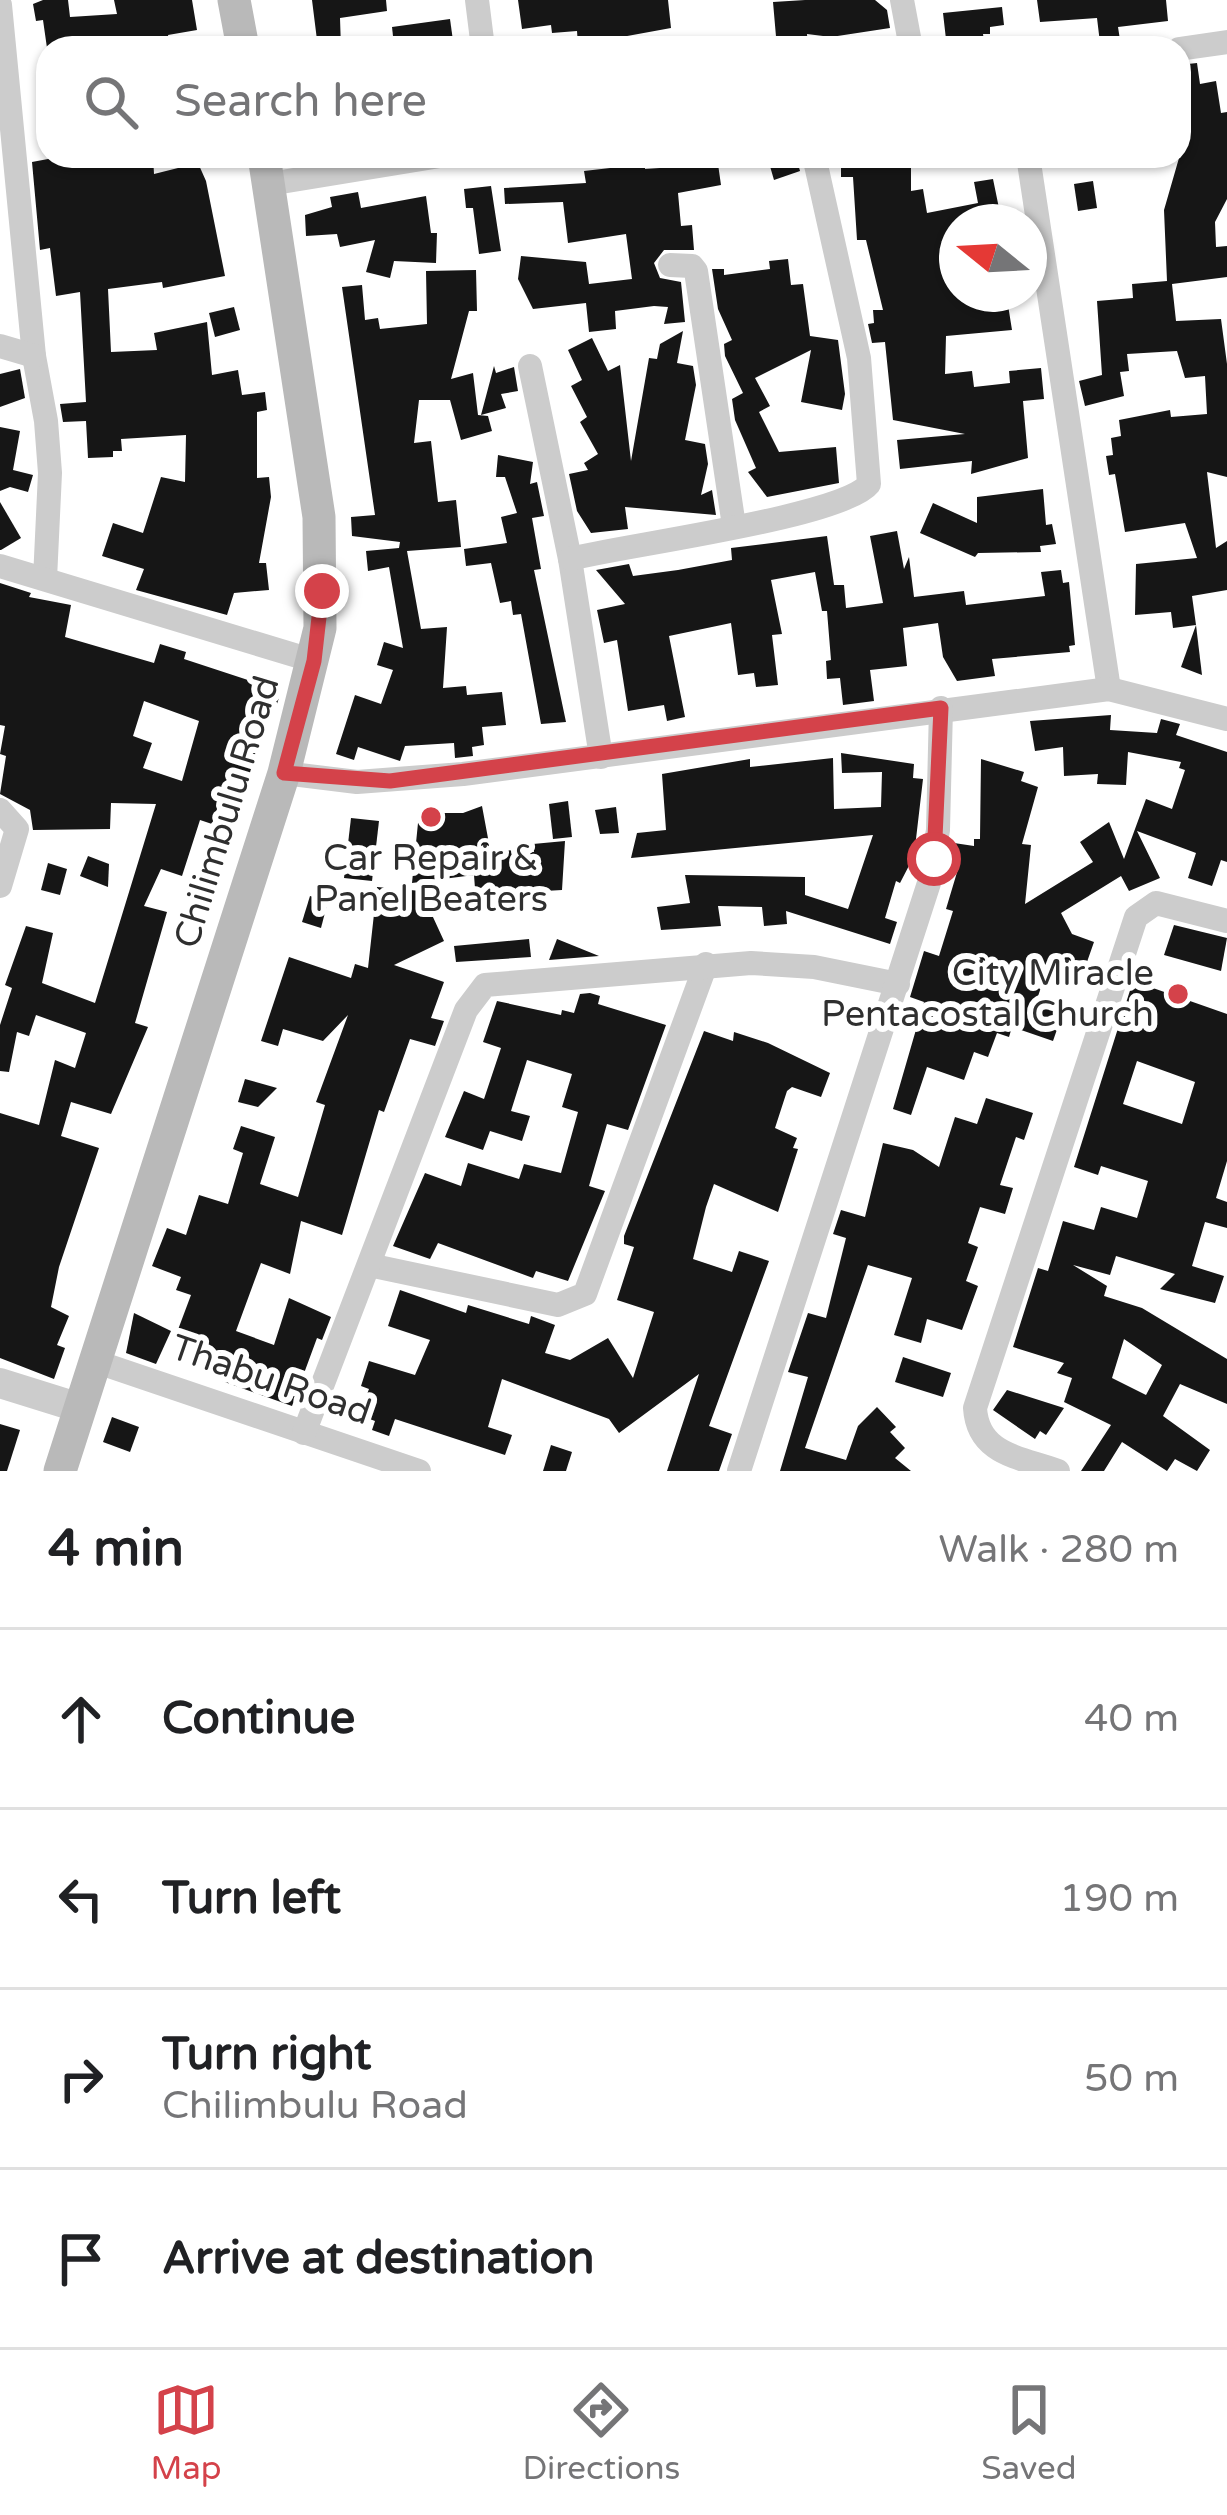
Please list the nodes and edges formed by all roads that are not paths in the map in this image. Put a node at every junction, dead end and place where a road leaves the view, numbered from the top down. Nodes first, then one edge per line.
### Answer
1 (234, 0) edge
2 (477, 0) edge
3 (902, 0) edge
4 (0, 5) edge
5 (241, 36) edge
6 (482, 36) edge
7 (909, 36) edge
8 (1227, 42) edge
9 (1191, 48) edge
10 (4, 97) edge
11 (817, 168) edge
12 (1030, 168) edge
13 (267, 170) edge
14 (670, 265) dead end
15 (0, 346) edge
16 (34, 356) junction
17 (530, 365) dead end
18 (734, 526) junction
19 (570, 559) junction
20 (0, 566) edge
21 (45, 579) junction
22 (314, 661) junction
23 (1109, 689) junction
24 (941, 708) junction
25 (1227, 719) edge
26 (601, 757) junction
27 (284, 773) junction
28 (0, 811) edge
29 (0, 886) edge
30 (1227, 921) edge
31 (706, 964) junction
32 (898, 984) junction
33 (369, 1265) junction
34 (98, 1362) junction
35 (0, 1383) edge
36 (80, 1408) junction
37 (304, 1432) junction
38 (60, 1471) edge
39 (419, 1471) edge
40 (740, 1471) edge
41 (1058, 1471) edge

1 - 5 main road
2 - 6 street
3 - 7 street
4 - 10 street
8 - 9 street
10 - 16 street
11 - 18 street
12 - 23 street
13 - 22 main road, Chilimbulu Road
14 - 18 street
15 - 16 street
16 - 21 street
17 - 19 street
18 - 19 street
19 - 26 street
20 - 21 street
21 - 22 street
22 - 27 main road, Chilimbulu Road
23 - 24 street
23 - 25 street
24 - 26 street
24 - 32 street
26 - 27 street
27 - 34 main road, Chilimbulu Road
28 - 29 street
30 - 41 street
31 - 32 street
31 - 33 street
31 - 33 street
32 - 40 street
33 - 37 street
34 - 36 main road, Chilimbulu Road
34 - 37 street, Thabu Road
35 - 36 street
36 - 38 main road, Chilimbulu Road
37 - 39 street, Thabu Road

